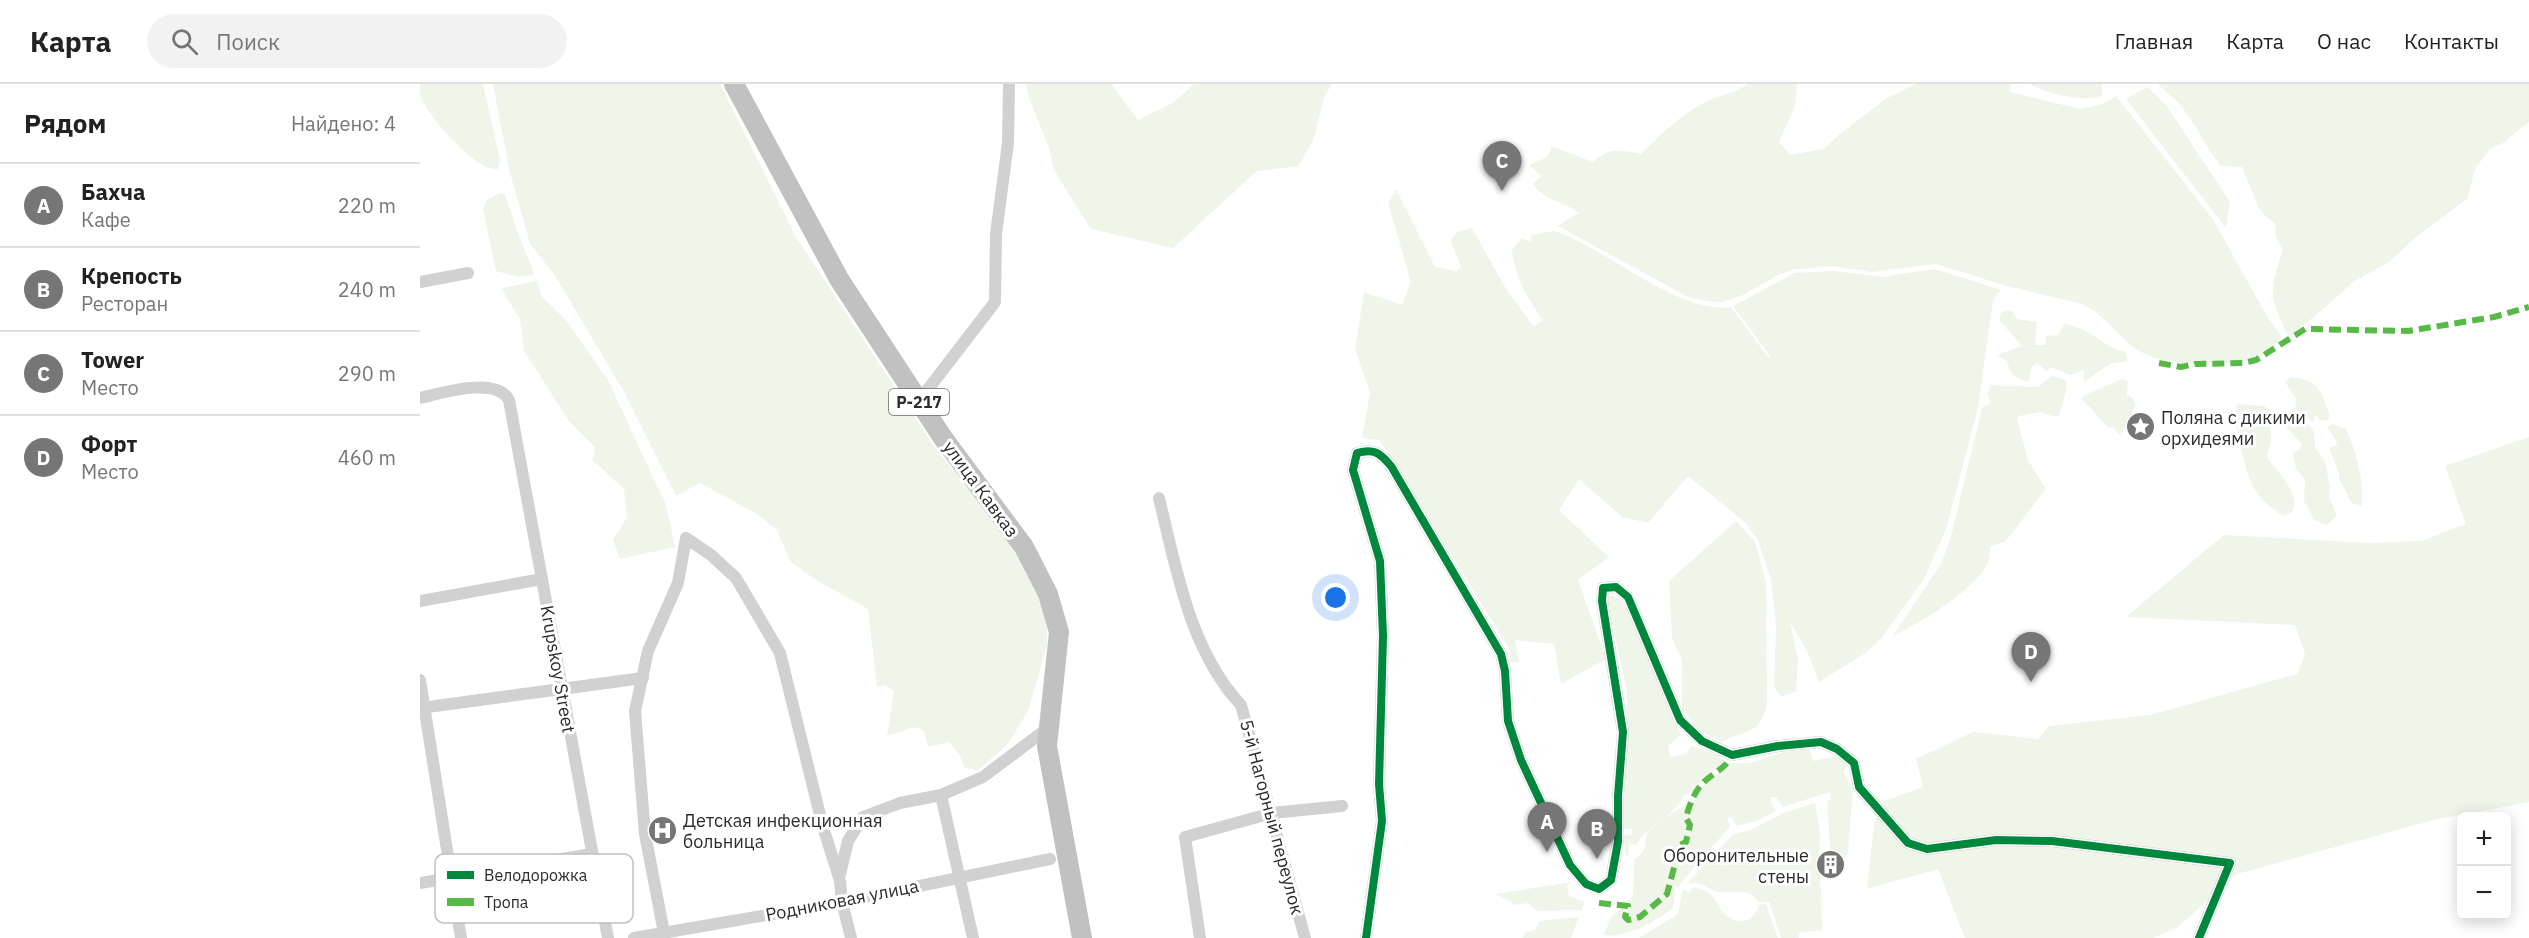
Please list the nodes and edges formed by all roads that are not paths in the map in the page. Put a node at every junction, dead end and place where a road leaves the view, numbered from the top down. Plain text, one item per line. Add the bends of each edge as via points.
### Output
1 (734, 84) edge
2 (1009, 84) edge
3 (468, 273) dead end
4 (420, 282) edge
5 (420, 398) edge
6 (919, 401) junction
7 (1159, 498) dead end
8 (542, 579) junction
9 (420, 601) edge
10 (643, 678) junction
11 (420, 680) edge
12 (561, 689) junction
13 (422, 708) edge
14 (1048, 728) junction
15 (941, 795) junction
16 (1342, 806) dead end
17 (1272, 813) junction
18 (448, 854) edge
19 (592, 854) edge
20 (1050, 859) dead end
21 (961, 878) junction
22 (435, 881) edge
23 (840, 881) junction
24 (420, 884) edge
25 (842, 902) junction
26 (459, 923) edge
27 (605, 923) edge
28 (664, 933) junction
29 (461, 938) edge
30 (608, 938) edge
31 (634, 938) edge
32 (852, 938) edge
33 (973, 938) edge
34 (1082, 938) edge
35 (1200, 938) edge
36 (1305, 938) edge
37 (1366, 938) edge
38 (2199, 938) edge

1 - 6 highway, улица Кавказ / Р-217 via 819,245
2 - 6 street via 1008,143 996,234 995,302
3 - 4 street
5 - 8 street, Krupskoy Street via 472,387 506,393
6 - 14 highway, улица Кавказ / Р-217 via 1024,547 1048,594 1059,632
7 - 17 street, 5-й Нагорный переулок via 1191,622 1226,690 1241,705
8 - 9 street
8 - 12 street, Krupskoy Street
10 - 12 street
10 - 23 street via 648,651 678,583 686,538 736,578 780,653
10 - 28 street via 635,711 642,802
11 - 13 street
12 - 13 street
12 - 19 street, Krupskoy Street
13 - 18 street
14 - 15 street via 983,777
14 - 34 highway, улица Кавказ / Р-217 via 1051,776
15 - 21 street
15 - 23 street via 863,816 848,841
16 - 17 street
17 - 35 street via 1185,837
17 - 36 street, 5-й Нагорный переулок
20 - 21 street, Родниковая улица
21 - 25 street, Родниковая улица
21 - 33 street
22 - 24 street
23 - 25 street
25 - 28 street, Родниковая улица
25 - 32 street
26 - 29 street
27 - 30 street, Krupskoy Street
28 - 31 street, Родниковая улица
37 - 38 street via 1382,821 1379,784 1383,636 1380,561 1353,470 1357,453 1367,450 1379,452 1391,466 1501,654 1508,721 1521,760 1570,865 1591,887 1599,889 1611,880 1618,843 1623,732 1602,601 1603,588 1616,587 1628,597 1680,720 1702,741 1732,755 1821,742 1837,749 1854,763 1859,787 1908,843 1927,849 1996,840 2052,841 2230,863

